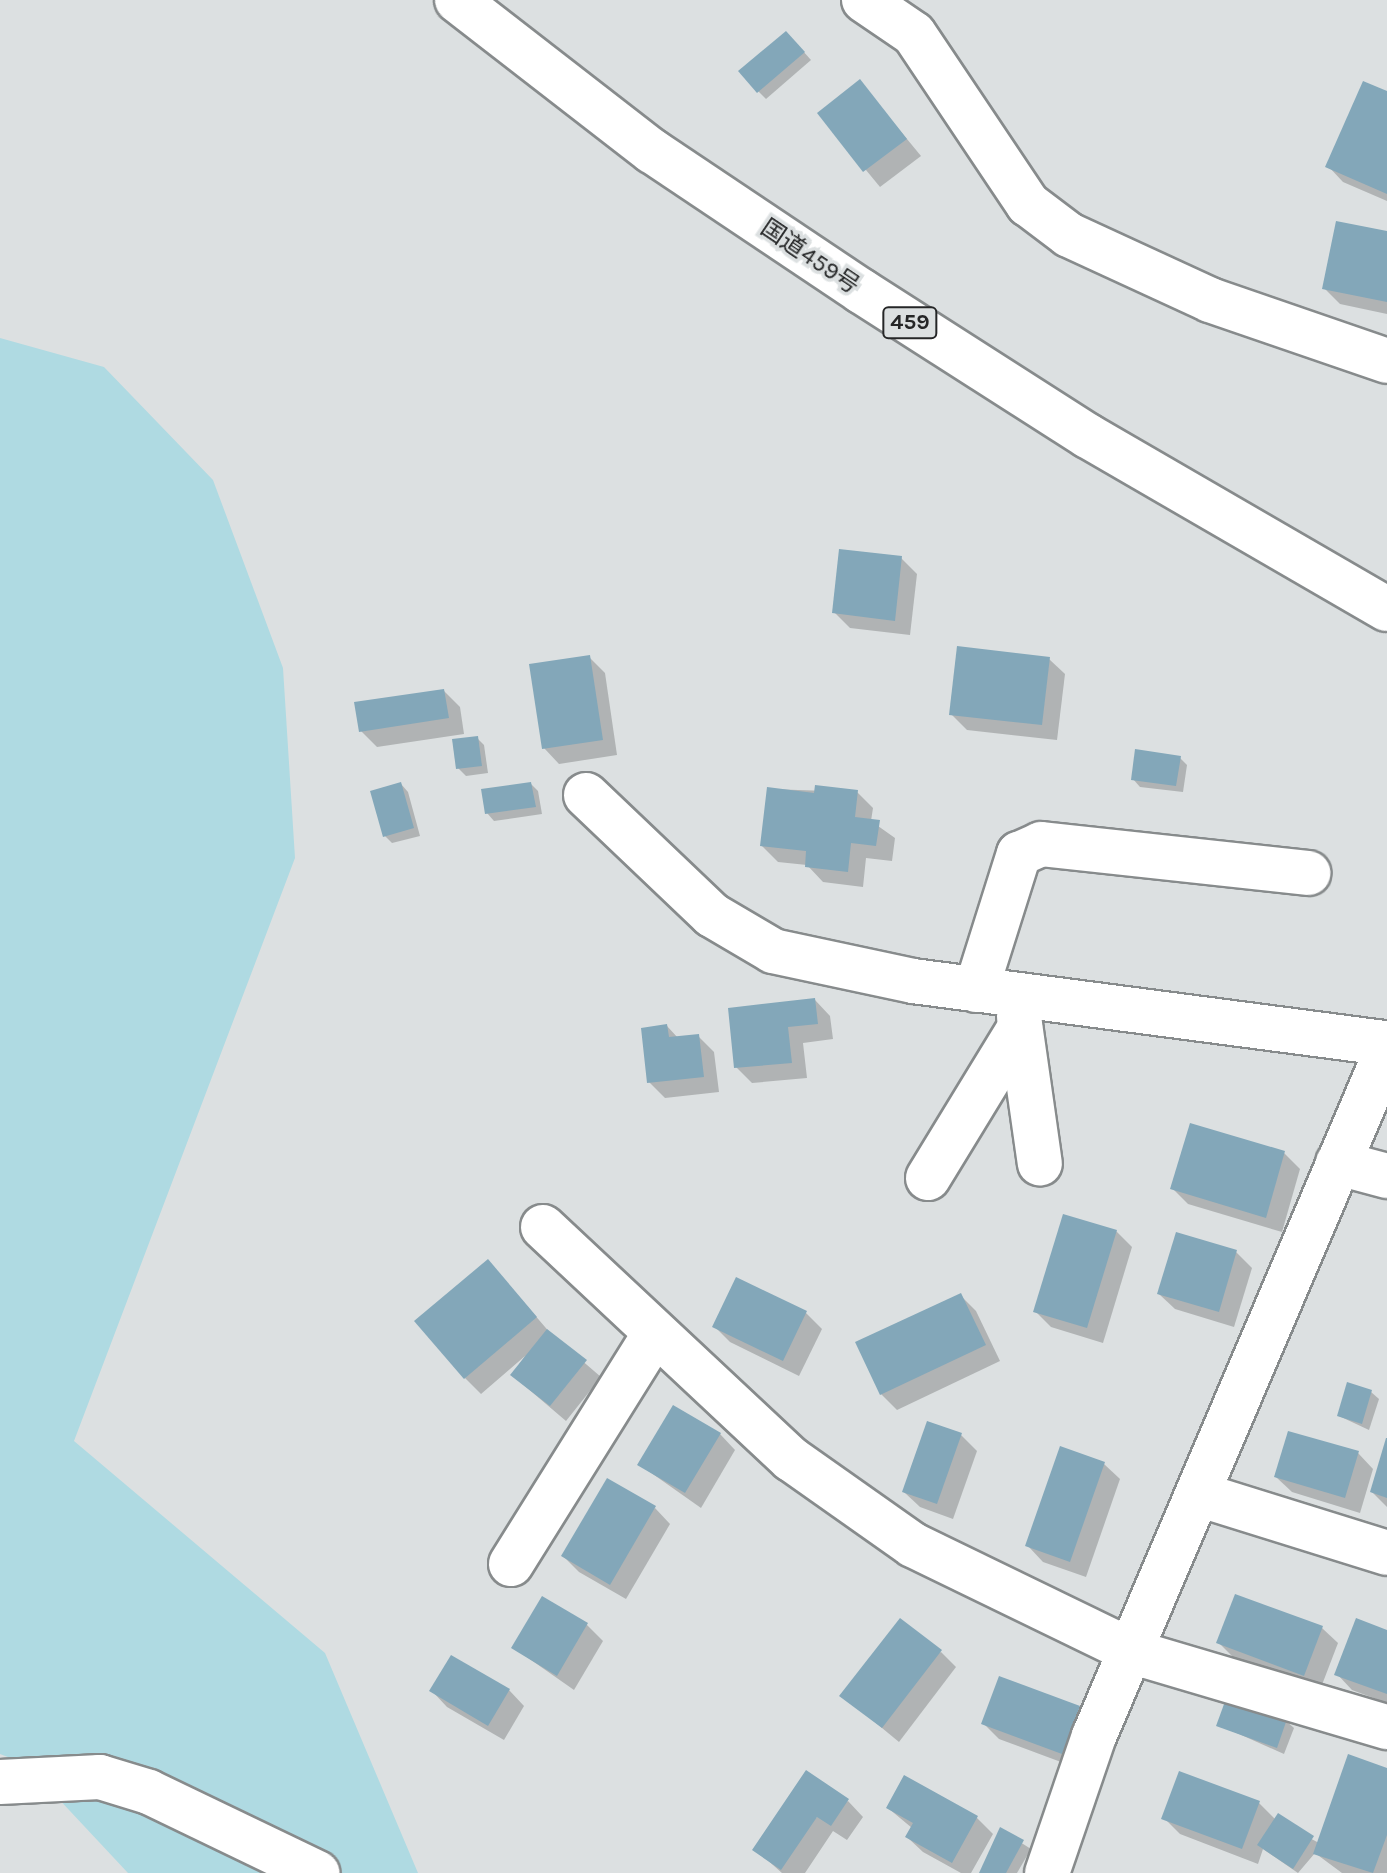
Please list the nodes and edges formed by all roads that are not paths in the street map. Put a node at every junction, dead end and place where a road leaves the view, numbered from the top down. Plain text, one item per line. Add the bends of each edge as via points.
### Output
1 (457, 0) edge
2 (864, 0) edge
3 (1387, 361) edge
4 (1387, 609) edge
5 (586, 795) dead end
6 (1308, 873) dead end
7 (1004, 1004) junction
8 (1387, 1043) edge
9 (1387, 1050) edge
10 (1338, 1163) junction
11 (1040, 1164) dead end
12 (1387, 1176) edge
13 (928, 1178) dead end
14 (543, 1227) dead end
15 (654, 1335) junction
16 (1198, 1494) junction
17 (1387, 1553) edge
18 (511, 1564) dead end
19 (1133, 1652) junction
20 (1387, 1727) edge
21 (0, 1782) edge
22 (317, 1873) edge
23 (1047, 1873) edge

1 - 4 main road, 国道459号 / 459 via 652,151 861,291 1088,436
2 - 3 main road via 914,34 1028,204 1069,235 1210,300
5 - 7 main road via 712,915 773,951
6 - 7 main road via 1041,844 1019,854
7 - 8 main road
7 - 11 main road
7 - 13 main road
9 - 10 main road
10 - 12 main road
10 - 16 main road
14 - 15 main road
15 - 18 main road
15 - 19 main road via 791,1459 913,1545
16 - 17 main road
16 - 19 main road
19 - 20 main road
19 - 23 main road via 1094,1736
21 - 22 main road via 100,1777 149,1792

